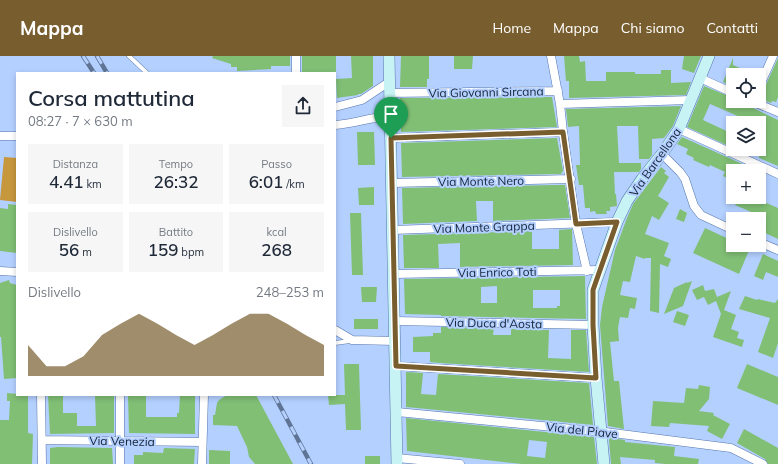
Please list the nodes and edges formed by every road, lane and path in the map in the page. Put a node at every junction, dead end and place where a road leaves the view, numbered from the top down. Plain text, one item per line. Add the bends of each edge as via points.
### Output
1 (129, 56) edge
2 (296, 56) edge
3 (389, 56) edge
4 (551, 56) edge
5 (709, 56) edge
6 (773, 56) edge
7 (146, 72) edge
8 (296, 72) edge
9 (766, 72) edge
10 (700, 78) junction
11 (389, 87) junction
12 (726, 90) edge
13 (558, 91) junction
14 (691, 100) junction
15 (560, 104) junction
16 (336, 106) edge
17 (766, 107) edge
18 (778, 112) edge
19 (390, 116) junction
20 (336, 125) edge
21 (679, 129) junction
22 (563, 132) junction
23 (0, 136) edge
24 (16, 136) edge
25 (391, 138) junction
26 (662, 154) junction
27 (778, 174) edge
28 (571, 179) junction
29 (392, 183) junction
30 (617, 222) junction
31 (576, 224) junction
32 (726, 227) edge
33 (392, 230) junction
34 (766, 245) edge
35 (778, 250) edge
36 (600, 270) junction
37 (0, 271) edge
38 (587, 271) junction
39 (16, 272) edge
40 (394, 274) junction
41 (395, 321) junction
42 (593, 325) junction
43 (336, 331) edge
44 (352, 340) junction
45 (395, 341) junction
46 (336, 343) edge
47 (396, 366) junction
48 (596, 378) junction
49 (41, 396) edge
50 (120, 396) edge
51 (204, 396) edge
52 (397, 412) junction
53 (602, 432) junction
54 (42, 440) junction
55 (120, 441) junction
56 (202, 442) junction
57 (397, 461) edge
58 (42, 464) edge
59 (120, 464) edge
60 (202, 464) edge
61 (460, 464) edge
62 (604, 464) edge
63 (763, 464) edge

1 - 7 lane
2 - 8 street
3 - 11 street
4 - 13 street
5 - 10 street, Via Barcellona
6 - 9 street
10 - 12 street
10 - 14 street, Via Barcellona
11 - 13 street, Via Giovanni Sircana
11 - 16 street via 362,100
11 - 19 street
13 - 15 street
14 - 15 street
14 - 21 street, Via Barcellona
15 - 22 street
17 - 18 street
19 - 20 street
19 - 25 street
21 - 26 street, Via Barcellona
21 - 27 street
22 - 25 street
22 - 28 street
23 - 24 street
25 - 29 street
26 - 30 street, Via Barcellona via 642,179
26 - 32 street via 685,179 694,206 701,216
28 - 29 street, Via Monte Nero
28 - 31 street
29 - 33 street
30 - 31 street
30 - 36 street, Via Barcellona
31 - 33 street, Via Monte Grappa
31 - 38 street
33 - 40 street
34 - 35 street
36 - 38 street, Via Enrico Toti
36 - 42 street, Via Barcellona via 593,290
37 - 39 street
38 - 40 street, Via Enrico Toti
40 - 41 street
41 - 42 street, Via Duca d'Aosta
41 - 45 street
42 - 48 street, Via Barcellona
43 - 44 street
44 - 45 street
44 - 46 lane
45 - 47 street
47 - 48 street
47 - 52 street
48 - 53 street, Via Barcellona
49 - 54 street
50 - 55 street
51 - 56 street
52 - 53 street, Via del Piave
52 - 57 street
53 - 62 street, Via Barcellona
53 - 63 street, Via del Piave via 731,448
54 - 55 street, Via Venezia
54 - 58 street
55 - 56 street, Via Venezia
55 - 59 street
56 - 60 street
57 - 61 street

